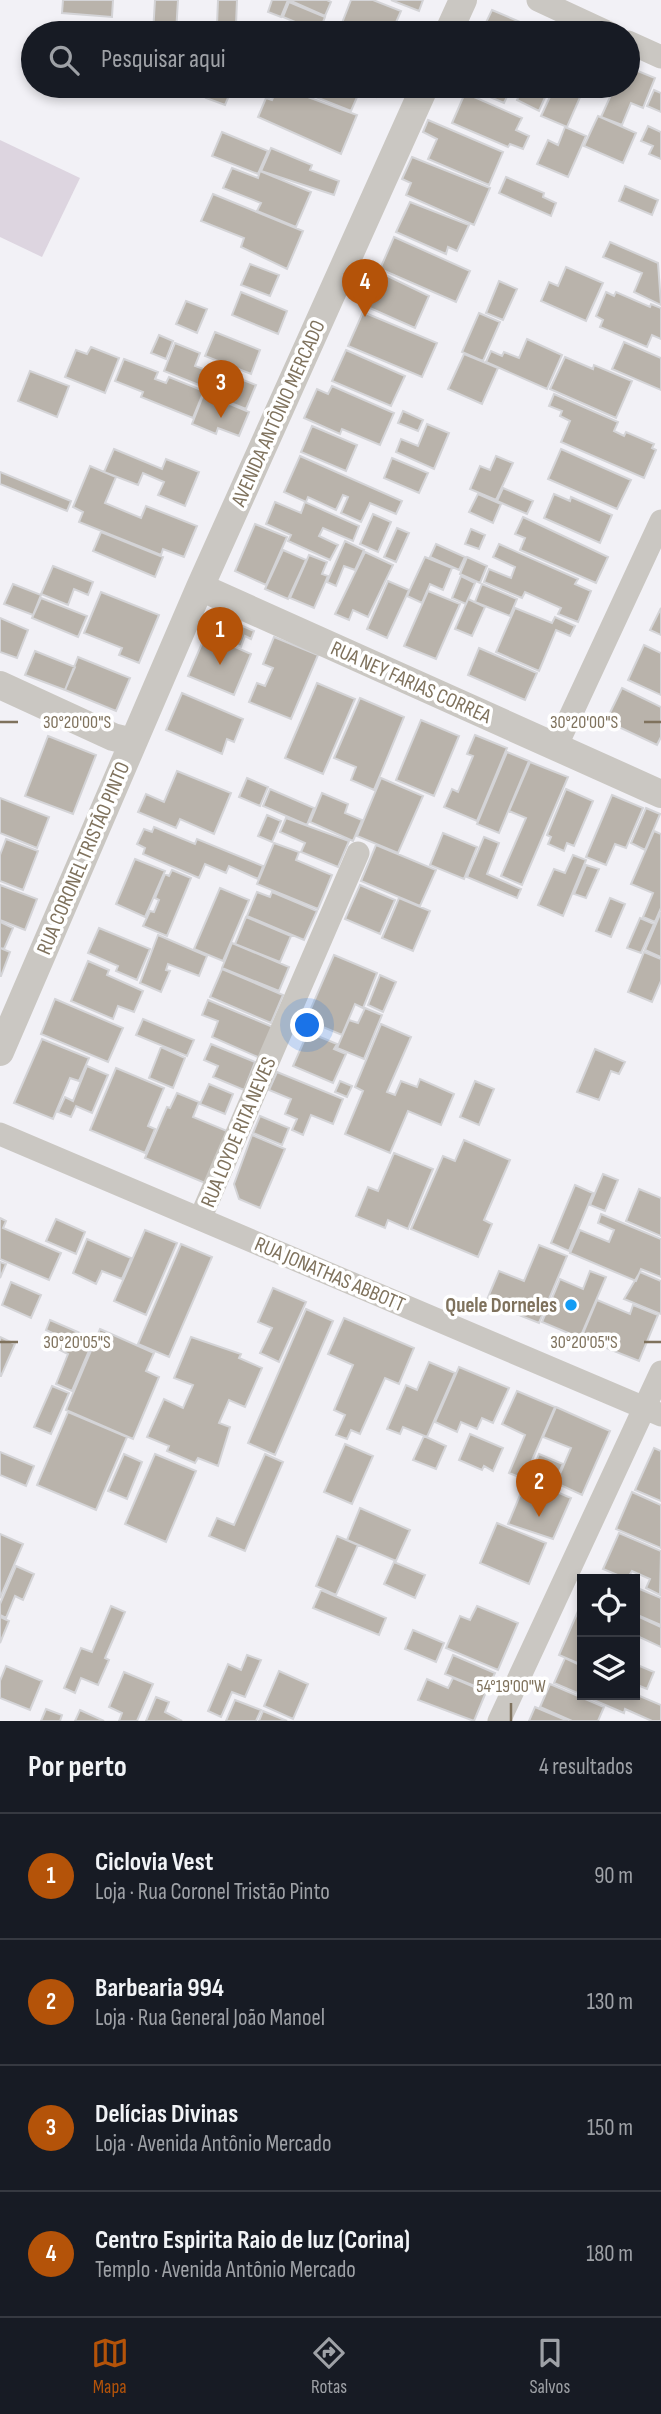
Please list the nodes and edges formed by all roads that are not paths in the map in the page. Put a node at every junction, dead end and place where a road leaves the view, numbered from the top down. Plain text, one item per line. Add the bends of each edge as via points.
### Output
1 (463, 0) edge
2 (538, 0) edge
3 (453, 21) edge
4 (583, 21) edge
5 (640, 47) edge
6 (661, 57) edge
7 (420, 98) edge
8 (661, 521) edge
9 (200, 587) junction
10 (0, 685) edge
11 (133, 742) junction
12 (556, 747) junction
13 (661, 794) edge
14 (358, 853) dead end
15 (0, 1052) edge
16 (0, 1134) edge
17 (200, 1219) junction
18 (661, 1372) edge
19 (653, 1411) edge
20 (499, 1721) edge

1 - 3 street
2 - 4 street
5 - 6 street
7 - 9 street, AVENIDA ANTÔNIO MERCADO
8 - 12 street
9 - 11 street, RUA CORONEL TRISTÃO PINTO
9 - 12 street, RUA NEY FARIAS CORREA
10 - 11 street
11 - 15 street, RUA CORONEL TRISTÃO PINTO
12 - 13 street, RUA NEY FARIAS CORREA
14 - 17 street, RUA LOYDE RITA NEVES
16 - 17 street, RUA JONATHAS ABBOTT
17 - 19 street, RUA JONATHAS ABBOTT
18 - 19 street
19 - 20 street

